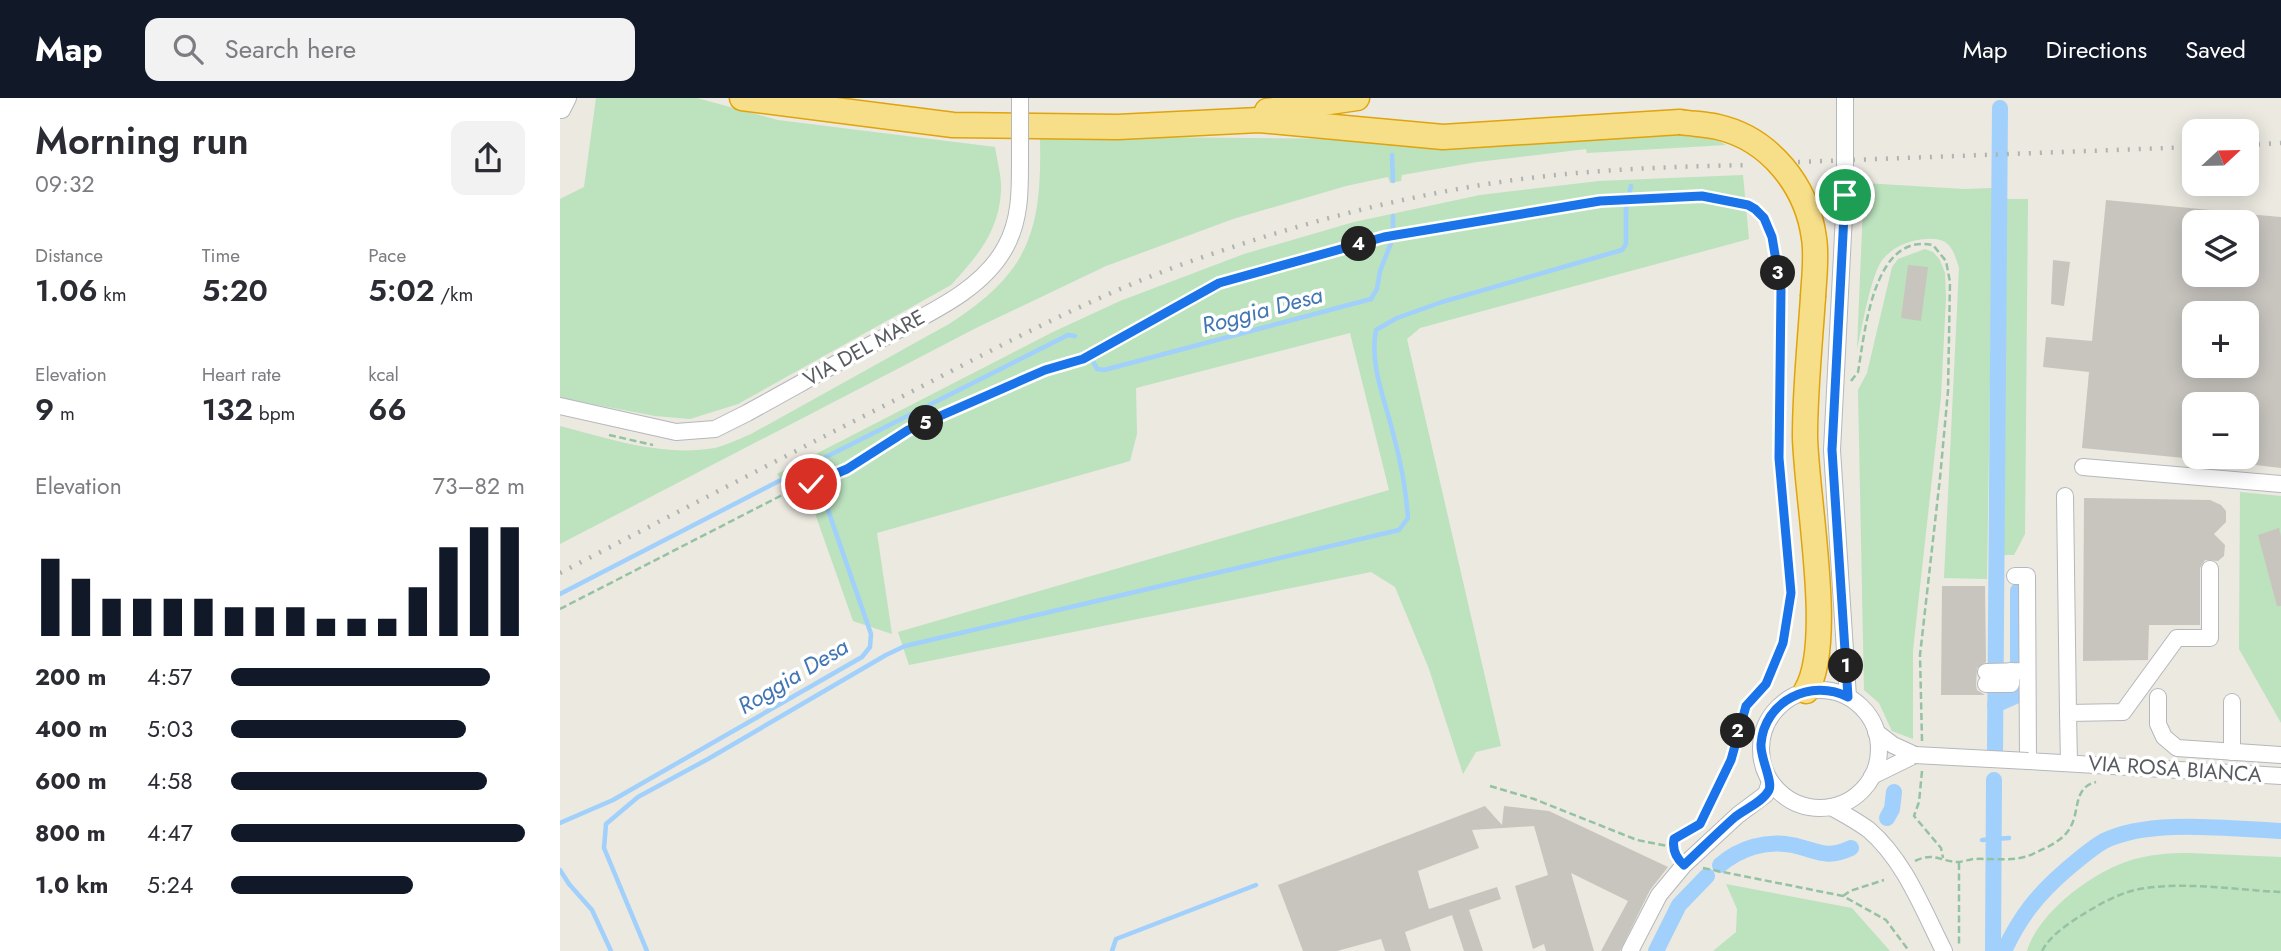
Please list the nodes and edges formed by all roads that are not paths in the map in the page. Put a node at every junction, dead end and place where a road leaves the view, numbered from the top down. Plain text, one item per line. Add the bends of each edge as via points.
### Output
1 (742, 98) edge
2 (1020, 98) edge
3 (1357, 98) edge
4 (1845, 98) edge
5 (1187, 122) junction
6 (560, 406) edge
7 (2083, 467) dead end
8 (2281, 484) edge
9 (2065, 496) dead end
10 (2210, 569) dead end
11 (2015, 576) dead end
12 (2019, 675) junction
13 (1986, 678) dead end
14 (1806, 691) junction
15 (1848, 697) junction
16 (2158, 697) dead end
17 (2232, 702) dead end
18 (2068, 713) junction
19 (1876, 732) junction
20 (1918, 750) junction
21 (2232, 752) junction
22 (2281, 755) edge
23 (2028, 761) junction
24 (2069, 763) junction
25 (1872, 776) junction
26 (2281, 776) edge
27 (1770, 782) junction
28 (1831, 807) junction
29 (1941, 945) edge
30 (1630, 951) edge

1 - 5 highway via 953,125 1118,127
2 - 6 street, VIA DEL MARE, bridge via 1020,199 1015,225 989,271 948,301 715,429 676,432
3 - 5 highway
4 - 15 street, bridge via 1845,195 1832,450
5 - 14 highway, bridge via 1259,120 1443,137 1680,122 1719,127 1765,150 1790,175 1807,207 1815,240 1805,439 1818,627 1816,670
7 - 8 street
9 - 18 street
10 - 18 street via 2210,638 2176,638 2123,712
11 - 12 street via 2027,576
12 - 13 street
12 - 23 street
14 - 15 street via 1828,690
14 - 27 street via 1780,705 1764,729 1761,758
15 - 19 street via 1866,712
16 - 21 street via 2158,724 2169,742 2183,750
17 - 21 street
18 - 24 street
19 - 20 street via 1893,745
19 - 25 street via 1879,753
20 - 23 street, VIA ROSA BIANCA, bridge
20 - 25 street
21 - 22 street
23 - 24 street, VIA ROSA BIANCA
24 - 26 street, VIA ROSA BIANCA
25 - 28 street via 1854,797
27 - 28 street via 1795,803
27 - 30 street via 1766,794 1728,823 1659,895
28 - 29 street via 1869,831 1890,853

